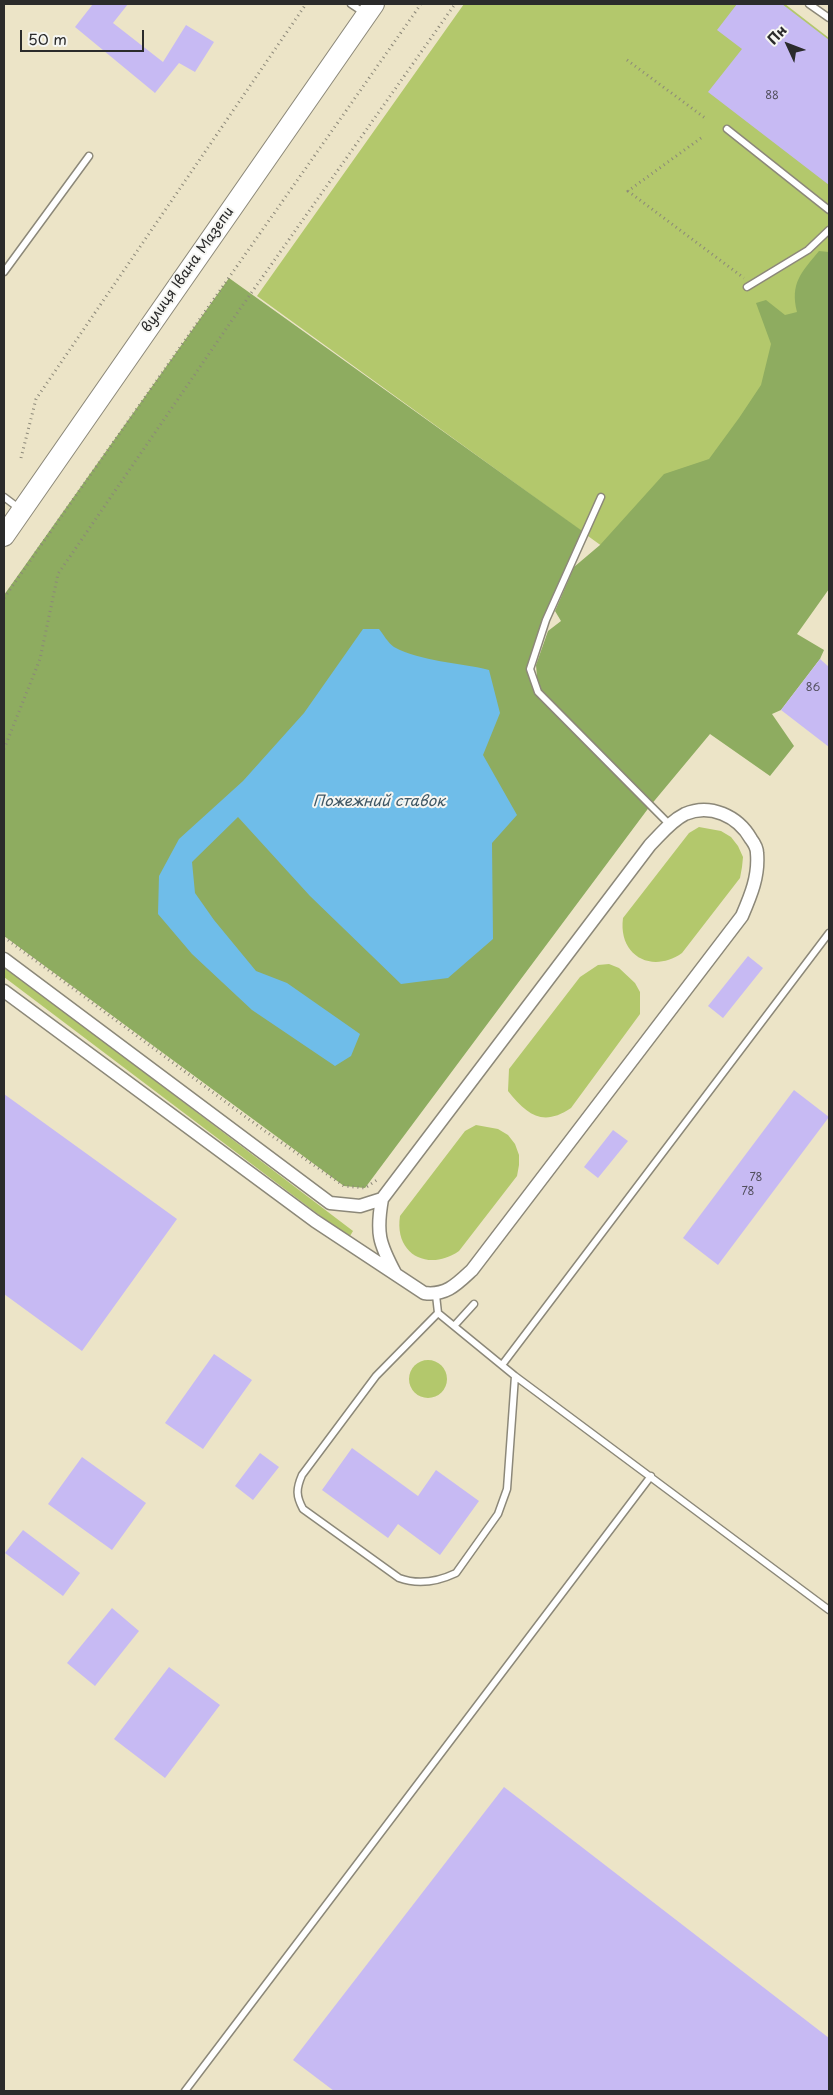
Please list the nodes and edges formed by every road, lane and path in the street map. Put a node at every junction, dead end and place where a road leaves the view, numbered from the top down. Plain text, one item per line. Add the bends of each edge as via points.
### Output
1 (306, 4) edge
2 (421, 4) edge
3 (454, 4) edge
4 (809, 4) edge
5 (364, 7) edge
6 (829, 18) edge
7 (627, 60) dead end
8 (706, 118) dead end
9 (727, 128) dead end
10 (701, 138) dead end
11 (89, 156) dead end
12 (829, 210) edge
13 (829, 230) edge
14 (4, 272) edge
15 (750, 286) joint
16 (21, 458) dead end
17 (4, 497) edge
18 (601, 497) dead end
19 (21, 510) junction
20 (4, 536) edge
21 (4, 598) edge
22 (4, 749) edge
23 (670, 825) junction
24 (829, 933) edge
25 (4, 937) edge
26 (4, 958) edge
27 (4, 991) edge
28 (384, 1175) dead end
29 (382, 1199) junction
30 (395, 1273) junction
31 (436, 1295) junction
32 (474, 1304) dead end
33 (438, 1313) junction
34 (454, 1326) junction
35 (502, 1366) junction
36 (515, 1376) junction
37 (651, 1476) junction
38 (829, 1610) edge
39 (185, 2091) edge

1 - 16 path via 36,399
2 - 21 path
3 - 22 path via 58,574 40,659
4 - 6 lane
5 - 19 main road, вулиця Івана Мазепи
7 - 8 path
9 - 12 lane
10 - 15 path via 628,191
11 - 14 lane
13 - 15 lane via 808,250
17 - 19 lane
18 - 23 lane via 546,620 530,669 538,692
19 - 20 main road, вулиця Івана Мазепи
23 - 29 street via 650,844
23 - 31 street via 685,814 717,811 747,831 757,850 758,870 753,892 742,916 472,1270 455,1286
24 - 35 lane
25 - 28 path via 344,1186 365,1188
26 - 29 street via 330,1204 360,1206
27 - 30 street via 315,1221
29 - 30 street via 378,1220 380,1245
30 - 31 street via 424,1293
31 - 33 lane
32 - 34 lane
33 - 34 lane
33 - 36 lane via 376,1376 302,1475 297,1488 302,1509 399,1578 413,1583 456,1573 498,1514 507,1488
34 - 35 lane
35 - 36 lane
36 - 37 lane
37 - 38 lane
37 - 39 lane

